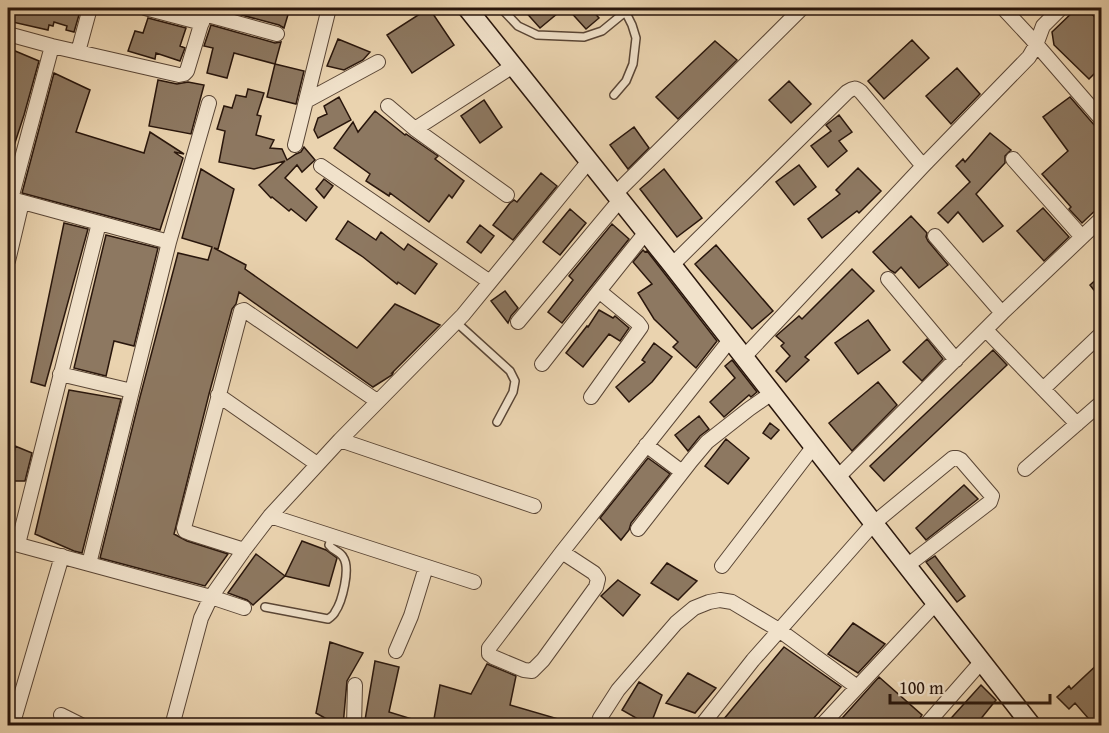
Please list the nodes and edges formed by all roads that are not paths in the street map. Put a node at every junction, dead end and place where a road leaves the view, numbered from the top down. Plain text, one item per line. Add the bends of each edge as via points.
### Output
1 (90, 8) edge
2 (144, 8) edge
3 (329, 8) edge
4 (467, 8) edge
5 (501, 8) edge
6 (802, 8) edge
7 (1003, 8) edge
8 (1061, 8) edge
9 (627, 9) edge
10 (204, 15) edge
11 (8, 34) edge
12 (277, 34) dead end
13 (1036, 45) junction
14 (52, 46) junction
15 (78, 52) junction
16 (378, 62) dead end
17 (513, 66) junction
18 (614, 94) dead end
19 (306, 101) junction
20 (209, 103) dead end
21 (388, 106) dead end
22 (1101, 120) edge
23 (416, 129) junction
24 (296, 145) dead end
25 (1013, 159) dead end
26 (589, 160) junction
27 (321, 166) dead end
28 (923, 166) junction
29 (507, 195) dead end
30 (618, 197) junction
31 (14, 199) edge
32 (99, 223) junction
33 (1099, 226) edge
34 (646, 232) junction
35 (935, 236) dead end
36 (1082, 237) junction
37 (169, 242) junction
38 (8, 261) edge
39 (672, 265) junction
40 (888, 279) dead end
41 (490, 282) junction
42 (599, 291) junction
43 (1002, 313) junction
44 (456, 322) junction
45 (518, 322) dead end
46 (986, 330) junction
47 (1101, 333) edge
48 (730, 340) junction
49 (744, 357) junction
50 (956, 360) junction
51 (542, 364) dead end
52 (60, 374) junction
53 (1043, 389) junction
54 (132, 391) junction
55 (772, 393) junction
56 (218, 395) junction
57 (591, 397) dead end
58 (377, 401) junction
59 (1101, 402) edge
60 (497, 422) dead end
61 (1077, 424) junction
62 (339, 440) junction
63 (646, 446) junction
64 (814, 446) junction
65 (317, 464) junction
66 (1025, 469) dead end
67 (682, 472) junction
68 (838, 477) junction
69 (534, 506) dead end
70 (270, 516) junction
71 (874, 523) junction
72 (638, 529) dead end
73 (332, 536) junction
74 (13, 543) edge
75 (244, 550) junction
76 (562, 552) junction
77 (62, 556) junction
78 (89, 564) junction
79 (908, 565) junction
80 (722, 566) dead end
81 (426, 567) junction
82 (474, 582) dead end
83 (211, 597) junction
84 (936, 603) junction
85 (265, 607) dead end
86 (244, 608) dead end
87 (779, 630) junction
88 (396, 651) dead end
89 (982, 661) junction
90 (356, 685) dead end
91 (857, 687) junction
92 (61, 715) dead end
93 (600, 718) dead end
94 (1023, 721) edge
95 (12, 726) edge
96 (83, 726) edge
97 (172, 726) edge
98 (354, 726) edge
99 (701, 726) edge
100 (821, 726) edge
101 (925, 726) edge

1 - 15 street
2 - 10 street
3 - 19 street
4 - 17 main road
5 - 9 lane via 518,26 537,35 584,37 602,31
6 - 30 street
7 - 13 street
8 - 13 street via 1042,26
9 - 18 lane via 636,38 633,64 626,81
10 - 12 street
10 - 15 street via 184,74
11 - 14 street
13 - 22 street
13 - 28 street via 1029,57
14 - 15 street
14 - 31 street
16 - 19 street
17 - 23 street
17 - 26 main road
19 - 24 street
20 - 37 street
21 - 23 street
23 - 29 street
25 - 36 street
26 - 30 main road
26 - 41 street
27 - 41 street
28 - 39 street via 861,92 853,88
28 - 49 street
30 - 34 main road
30 - 45 street
31 - 32 street
31 - 38 street
32 - 37 street
32 - 52 street
33 - 36 street
34 - 39 main road
34 - 42 street
35 - 43 street
36 - 43 street
37 - 54 street
39 - 48 main road
40 - 50 street
41 - 44 street
42 - 51 street
42 - 57 street via 641,327
43 - 46 street
44 - 58 street
44 - 60 lane via 510,371 515,381
46 - 50 street
46 - 53 street
47 - 53 street
48 - 49 main road
48 - 63 street
49 - 55 main road
50 - 68 street
52 - 54 street
52 - 74 street
53 - 61 street
54 - 78 street
55 - 64 main road
55 - 67 street via 707,442
56 - 58 street via 239,315 244,310
56 - 65 street
56 - 75 street via 184,528
58 - 62 street
59 - 61 street
61 - 66 street
62 - 65 street
62 - 69 street
63 - 67 street
63 - 76 street
64 - 68 main road
64 - 80 street
65 - 70 street
67 - 72 street
68 - 71 main road
70 - 73 street
70 - 75 street
71 - 79 main road
71 - 79 street via 953,458 961,460 992,496 984,507
71 - 87 street
73 - 81 street
73 - 85 lane via 329,545 345,558 346,572 336,612 328,619
74 - 77 street
75 - 83 street
76 - 76 street via 489,648 493,657 532,671 596,587 598,579 594,573
77 - 78 street
77 - 95 street
78 - 83 street
79 - 84 main road
81 - 82 street
81 - 88 street
83 - 86 street
83 - 97 street via 201,618
84 - 89 main road
84 - 91 street
87 - 91 street
87 - 93 street via 732,602 720,600 694,608 676,623 618,690
87 - 99 street
89 - 94 main road
89 - 101 street
90 - 98 street
91 - 100 street
92 - 96 street

